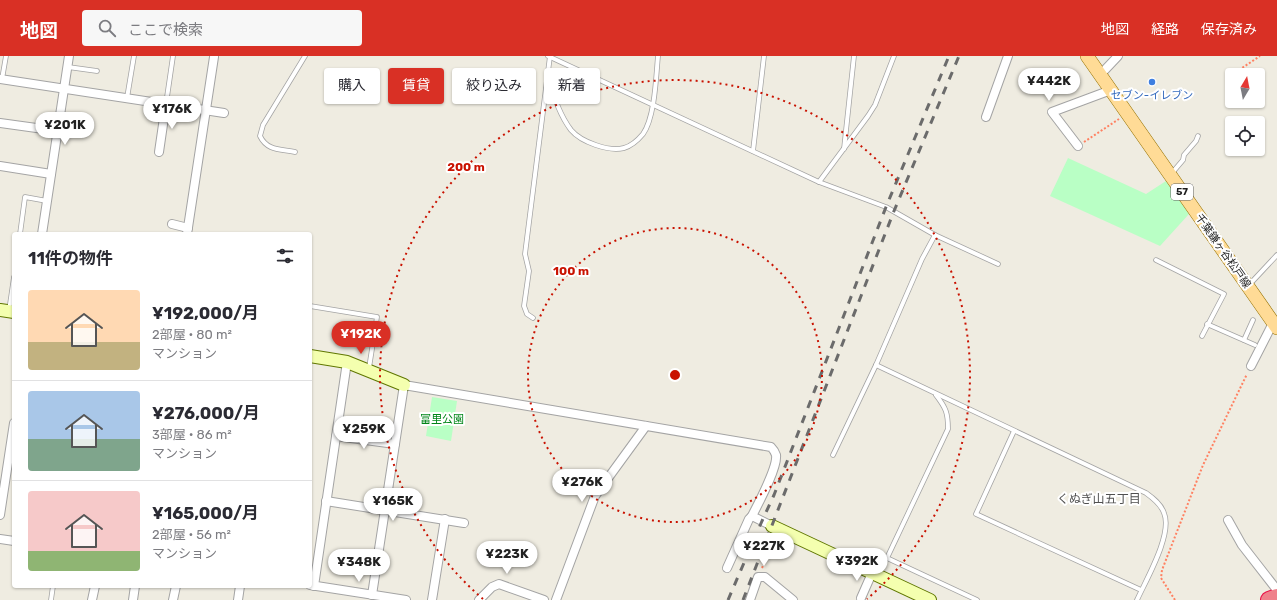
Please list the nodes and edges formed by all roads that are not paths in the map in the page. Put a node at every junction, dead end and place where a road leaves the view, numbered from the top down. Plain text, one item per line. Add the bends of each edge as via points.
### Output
1 (6, 56) edge
2 (69, 56) edge
3 (134, 56) edge
4 (173, 56) edge
5 (305, 56) edge
6 (549, 56) edge
7 (658, 56) edge
8 (764, 56) edge
9 (854, 56) edge
10 (894, 56) edge
11 (1008, 56) edge
12 (1087, 56) edge
13 (1118, 56) edge
14 (214, 57) dead end
15 (67, 67) junction
16 (548, 68) edge
17 (98, 71) dead end
18 (1100, 75) junction
19 (1, 79) edge
20 (64, 89) junction
21 (1111, 90) junction
22 (127, 98) junction
23 (166, 104) junction
24 (544, 104) edge
25 (557, 104) edge
26 (653, 105) junction
27 (206, 110) junction
28 (224, 113) dead end
29 (986, 117) dead end
30 (0, 123) edge
31 (58, 131) junction
32 (1198, 136) dead end
33 (1078, 146) road end
34 (844, 149) junction
35 (753, 151) junction
36 (158, 152) dead end
37 (295, 152) dead end
38 (0, 166) edge
39 (51, 174) junction
40 (1170, 175) junction
41 (819, 182) junction
42 (47, 201) junction
43 (172, 224) dead end
44 (188, 231) edge
45 (20, 232) edge
46 (42, 232) edge
47 (935, 235) junction
48 (1277, 255) edge
49 (1156, 260) dead end
50 (998, 264) dead end
51 (1248, 286) junction
52 (12, 288) edge
53 (312, 306) edge
54 (8, 311) edge
55 (533, 318) dead end
56 (1253, 320) dead end
57 (1207, 324) junction
58 (1275, 325) edge
59 (1202, 336) dead end
60 (1244, 340) junction
61 (1255, 345) dead end
62 (312, 356) edge
63 (347, 362) junction
64 (876, 365) junction
65 (1252, 366) road end
66 (368, 370) junction
67 (404, 384) junction
68 (935, 393) junction
69 (646, 426) junction
70 (1014, 431) junction
71 (12, 436) edge
72 (336, 436) junction
73 (395, 444) junction
74 (834, 455) dead end
75 (326, 501) junction
76 (385, 510) junction
77 (0, 515) edge
78 (752, 516) junction
79 (445, 520) junction
80 (1228, 520) dead end
81 (464, 523) dead end
82 (776, 528) joint
83 (0, 539) edge
84 (12, 541) edge
85 (727, 568) dead end
86 (872, 573) junction
87 (312, 586) edge
88 (54, 588) edge
89 (95, 588) edge
90 (135, 588) edge
91 (176, 588) edge
92 (240, 588) edge
93 (1141, 590) junction
94 (1277, 590) edge
95 (372, 595) junction
96 (861, 598) dead end
97 (1277, 598) edge
98 (51, 600) edge
99 (92, 600) edge
100 (133, 600) edge
101 (173, 600) edge
102 (238, 600) edge
103 (406, 600) edge
104 (432, 600) edge
105 (479, 600) edge
106 (544, 600) edge
107 (556, 600) edge
108 (750, 600) edge
109 (793, 600) edge
110 (930, 600) edge
111 (977, 600) edge
112 (1136, 600) edge
113 (1269, 600) edge

1 - 19 lane
2 - 15 street
3 - 22 lane
4 - 23 lane
5 - 37 lane via 263,125 260,136 263,143 269,147
6 - 16 lane
6 - 26 lane
7 - 26 lane
8 - 35 lane
9 - 34 lane
10 - 34 lane via 875,105
11 - 29 street
12 - 18 main road, 千葉鎌ヶ谷松戸線 / 57
13 - 18 street
14 - 27 street
15 - 17 lane
15 - 20 street
18 - 21 main road, 千葉鎌ヶ谷松戸線 / 57
19 - 20 street
20 - 22 street
20 - 31 street
21 - 33 street via 1052,112
21 - 40 main road, 千葉鎌ヶ谷松戸線 / 57
22 - 23 street
23 - 27 street
23 - 36 street
24 - 55 lane via 526,254 529,271 524,306 527,314
25 - 26 lane via 572,132 586,142 614,150 625,148 644,133
26 - 35 lane
27 - 28 street
27 - 44 street
30 - 31 street
31 - 39 street
32 - 40 lane
34 - 41 lane
35 - 41 lane
38 - 39 street
39 - 42 street
40 - 51 main road, 千葉鎌ヶ谷松戸線 / 57
41 - 47 lane via 886,207
42 - 45 lane via 25,197
42 - 46 street
43 - 44 street
47 - 50 lane
47 - 64 lane
48 - 51 lane
49 - 57 lane via 1224,294
51 - 58 main road, 千葉鎌ヶ谷松戸線 / 57
52 - 54 lane
53 - 66 lane via 376,317
56 - 60 lane
57 - 59 lane
57 - 60 lane
58 - 65 street
60 - 61 lane
62 - 63 street
63 - 66 street
63 - 72 street
64 - 68 lane
64 - 74 lane
66 - 67 street
67 - 69 street
67 - 73 street
68 - 70 lane
68 - 111 lane via 945,406 948,429 888,558
69 - 78 street via 771,447 776,455 776,461
69 - 107 street via 595,496
70 - 93 lane via 1146,492 1157,501 1165,513 1164,540
70 - 93 lane via 976,514
71 - 77 street
72 - 73 street
72 - 75 street
73 - 76 street
75 - 76 street
75 - 87 street
76 - 79 street
76 - 95 street
78 - 82 street
78 - 85 street
79 - 81 street
79 - 104 street
80 - 94 street via 1242,545
82 - 86 street
83 - 84 street
86 - 96 street
86 - 110 street
87 - 95 street
88 - 98 lane
89 - 99 street
90 - 100 street
91 - 101 street
92 - 102 street
93 - 112 lane
95 - 103 street
97 - 113 highway
105 - 106 street via 492,587 499,584
108 - 109 street via 759,574

